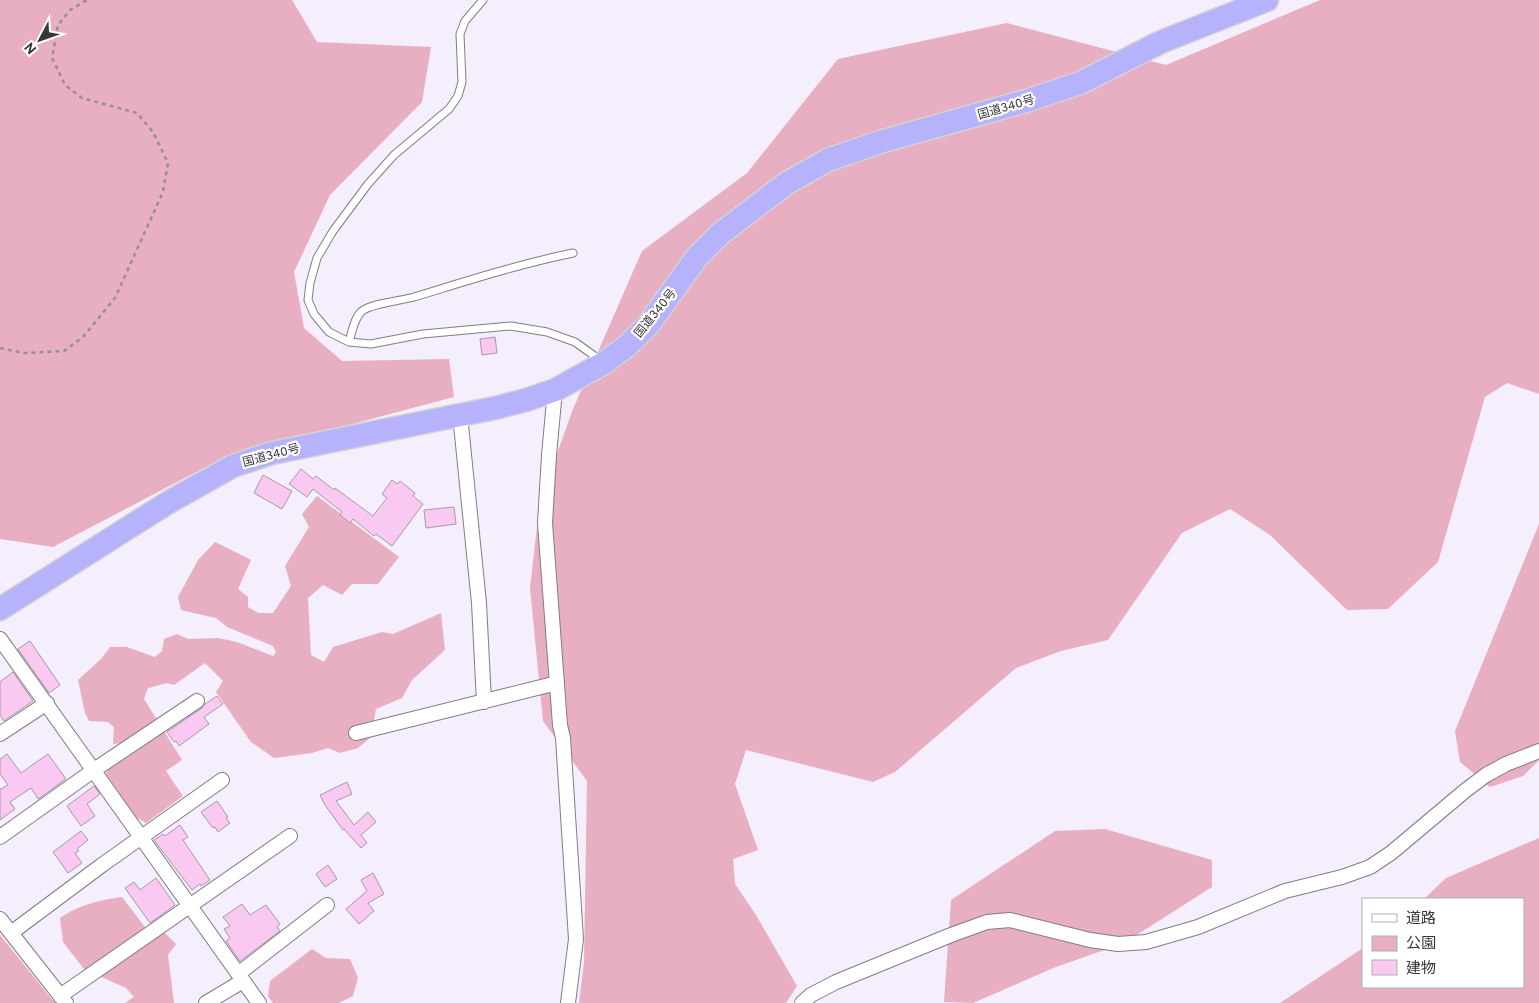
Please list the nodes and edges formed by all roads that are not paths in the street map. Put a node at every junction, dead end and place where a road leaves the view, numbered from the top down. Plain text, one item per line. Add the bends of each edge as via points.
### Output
1 (483, 0) edge
2 (1268, 0) edge
3 (573, 253) dead end
4 (349, 342) junction
5 (604, 364) junction
6 (555, 390) junction
7 (460, 416) junction
8 (0, 609) edge
9 (0, 638) edge
10 (557, 682) junction
11 (197, 701) dead end
12 (484, 702) junction
13 (46, 703) junction
14 (356, 733) dead end
15 (0, 734) edge
16 (1539, 751) edge
17 (94, 770) junction
18 (222, 780) dead end
19 (290, 836) dead end
20 (0, 837) edge
21 (141, 838) junction
22 (327, 905) dead end
23 (190, 906) junction
24 (0, 918) edge
25 (11, 933) junction
26 (240, 978) junction
27 (63, 999) edge
28 (206, 1003) edge
29 (259, 1003) edge
30 (568, 1003) edge
31 (802, 1003) edge

1 - 4 lane via 465,21 460,34 462,82 458,96 449,108 394,155 368,184 317,258 308,300 314,314 329,332
2 - 5 highway, 国道340号 via 1162,42 1080,83 828,160 787,183 720,234 697,257 649,324
3 - 4 lane via 490,273 363,311 356,319
4 - 5 lane via 371,344 423,334 511,326 547,332 575,342
5 - 6 highway, 国道340号
6 - 7 highway, 国道340号
6 - 10 street via 545,523
7 - 8 highway, 国道340号 via 272,453 233,466 161,506
7 - 12 street via 479,603
9 - 13 street
10 - 12 street
10 - 30 street via 576,939
11 - 17 street
12 - 14 street
13 - 15 street
13 - 17 street
16 - 31 street via 1486,775 1370,867 1285,890 1198,927 1146,942 1118,944 1010,920 987,922 836,982
17 - 20 street
17 - 21 street
18 - 21 street
19 - 23 street
21 - 23 street
21 - 25 street
22 - 26 street
23 - 26 street
23 - 27 street
24 - 25 street
25 - 27 street
26 - 28 street
26 - 29 street

